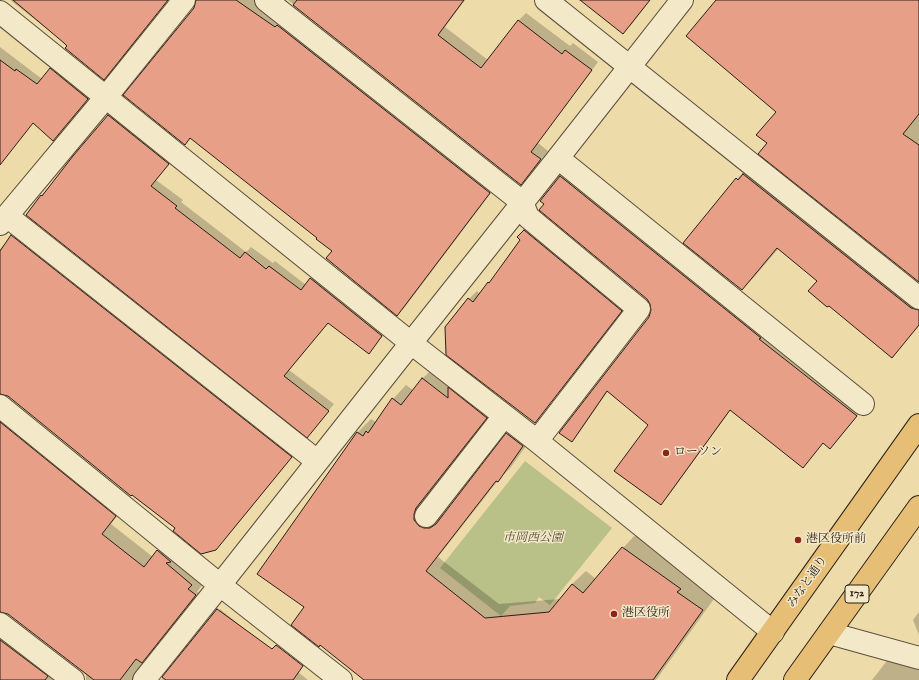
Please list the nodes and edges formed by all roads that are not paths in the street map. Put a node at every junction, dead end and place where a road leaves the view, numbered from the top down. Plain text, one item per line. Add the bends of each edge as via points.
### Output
1 (184, 0) edge
2 (266, 0) edge
3 (546, 0) edge
4 (682, 0) edge
5 (0, 12) edge
6 (629, 68) junction
7 (106, 97) junction
8 (558, 158) junction
9 (522, 202) junction
10 (3, 220) edge
11 (919, 298) edge
12 (411, 342) junction
13 (863, 404) dead end
14 (0, 406) edge
15 (504, 416) junction
16 (919, 425) edge
17 (537, 441) junction
18 (318, 461) junction
19 (919, 507) edge
20 (426, 516) dead end
21 (220, 586) junction
22 (0, 624) edge
23 (772, 632) junction
24 (829, 633) junction
25 (919, 658) edge
26 (72, 680) edge
27 (144, 680) edge
28 (341, 680) edge
29 (738, 680) edge
30 (794, 680) edge

1 - 7 street
2 - 9 street
3 - 6 street
4 - 6 street
5 - 7 street
6 - 8 street
6 - 11 street
7 - 10 street
7 - 12 street
8 - 9 street
8 - 13 street
9 - 12 street
9 - 17 street via 528,217 639,309
10 - 18 street
12 - 15 street
12 - 18 street
14 - 21 street
15 - 17 street
15 - 20 street
16 - 23 highway, みなと通り
17 - 23 street
18 - 21 street
19 - 24 highway, 172
21 - 27 street
21 - 28 street
22 - 26 street
23 - 29 highway, みなと通り
24 - 25 street
24 - 30 highway, 172

